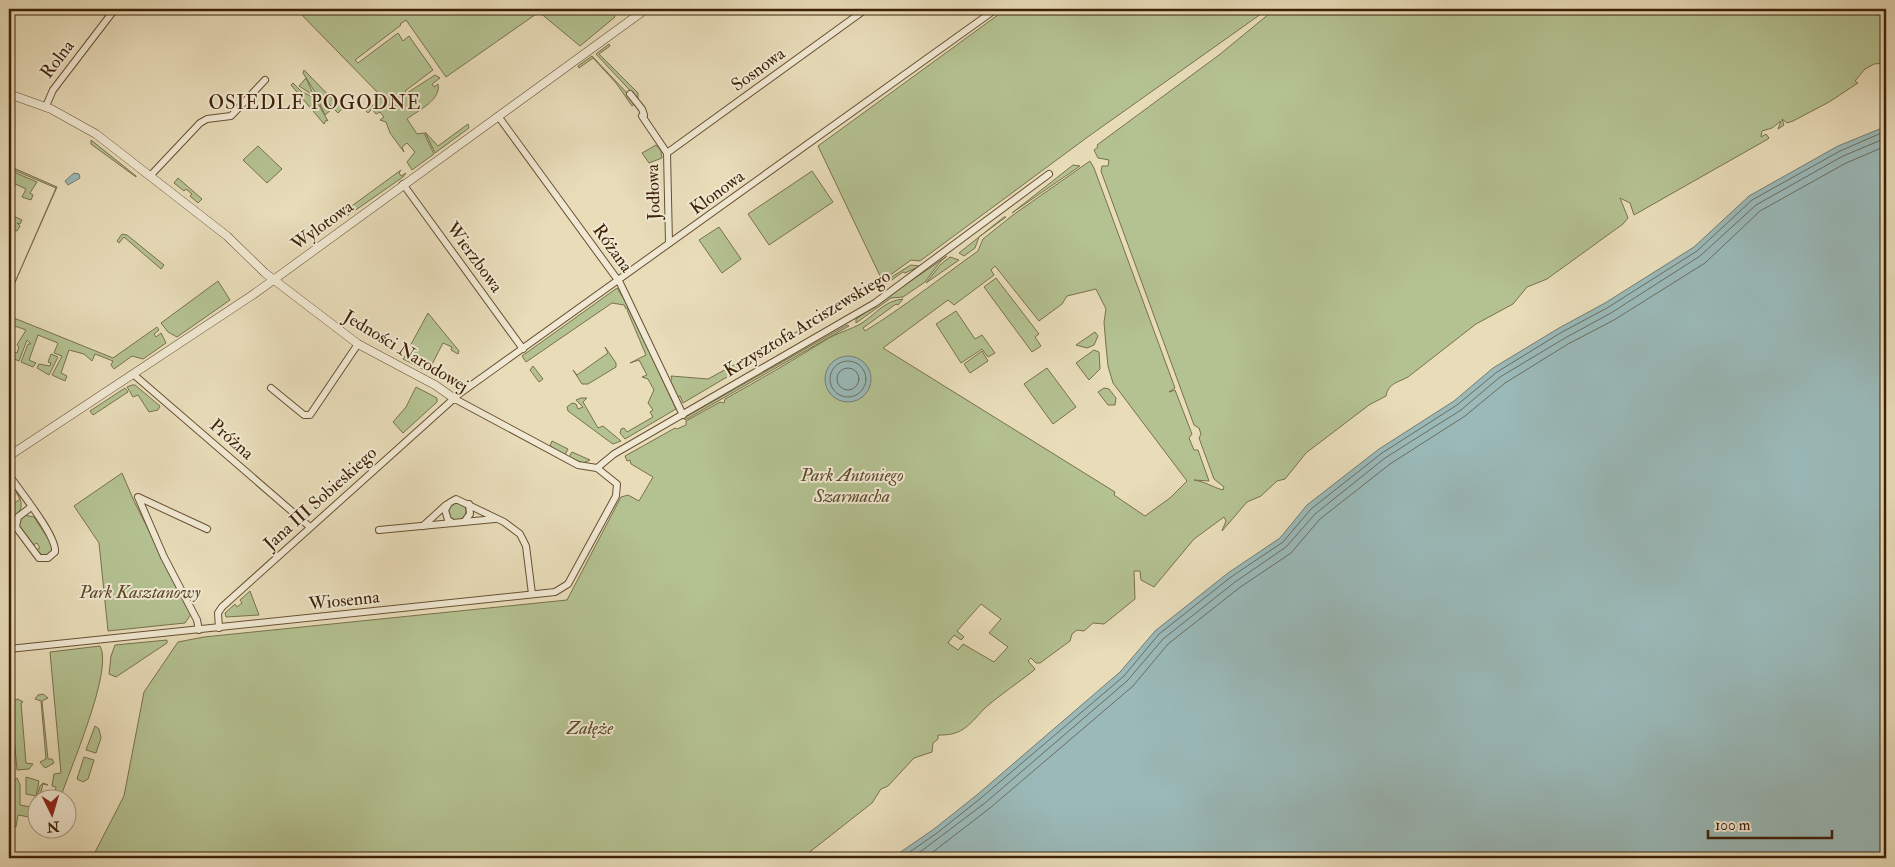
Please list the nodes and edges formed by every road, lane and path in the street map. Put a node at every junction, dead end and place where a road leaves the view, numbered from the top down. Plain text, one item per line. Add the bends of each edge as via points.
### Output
1 (115, 9) edge
2 (646, 9) edge
3 (866, 9) edge
4 (996, 9) edge
5 (265, 80) dead end
6 (9, 94) edge
7 (630, 94) dead end
8 (46, 106) junction
9 (498, 116) junction
10 (667, 153) junction
11 (1049, 174) dead end
12 (150, 176) junction
13 (403, 184) junction
14 (669, 243) junction
15 (274, 280) junction
16 (618, 280) junction
17 (358, 344) junction
18 (523, 349) junction
19 (134, 374) junction
20 (272, 388) dead end
21 (455, 399) junction
22 (682, 413) junction
23 (9, 456) edge
24 (597, 468) junction
25 (9, 475) edge
26 (617, 484) joint
27 (449, 503) junction
28 (469, 504) junction
29 (31, 507) junction
30 (496, 519) junction
31 (464, 522) junction
32 (453, 523) junction
33 (423, 526) junction
34 (207, 528) dead end
35 (310, 528) junction
36 (379, 530) dead end
37 (532, 594) junction
38 (219, 628) junction
39 (199, 630) junction
40 (9, 649) edge

1 - 8 street, Rolna via 53,90
2 - 9 street, Wylotowa
3 - 10 street, Sosnowa
4 - 14 street, Klonowa
5 - 12 street via 231,116 200,123
6 - 8 street, Jedności Narodowej
7 - 10 street, Jodłowa
8 - 12 street, Jedności Narodowej via 96,134
9 - 13 street, Wylotowa
9 - 16 street, Różana
10 - 14 street, Jodłowa
11 - 22 street, Krzysztofa Arciszewskiego via 875,303
12 - 15 street, Jedności Narodowej via 227,236
13 - 15 street, Wylotowa
13 - 18 street, Wierzbowa
14 - 16 street, Klonowa
15 - 17 street, Jedności Narodowej
15 - 19 street, Wylotowa
16 - 18 street, Klonowa
16 - 22 street, Różana
17 - 20 street via 310,415 304,414
17 - 21 street, Jedności Narodowej
18 - 21 street, Klonowa
19 - 23 street, Wylotowa
19 - 35 street, Próżna
21 - 24 street, Jedności Narodowej via 566,459
21 - 35 street, Jana III Sobieskiego
22 - 24 street, Krzysztofa Arciszewskiego via 614,454
24 - 26 street, Jedności Narodowej
25 - 29 street
26 - 37 street, Wiosenna via 616,496 568,584 558,592
27 - 28 street via 456,499
27 - 32 street via 446,515
27 - 33 street
28 - 30 street
28 - 31 street via 470,514
29 - 29 street via 56,546 48,558 39,558 16,527 18,516
30 - 31 street
30 - 37 street via 516,531 524,542
31 - 32 street
32 - 33 street
33 - 36 street
34 - 39 street via 138,496
35 - 38 street, Jana III Sobieskiego via 222,607 218,614
37 - 38 street, Wiosenna
38 - 39 street, Wiosenna
39 - 40 street, Wiosenna

